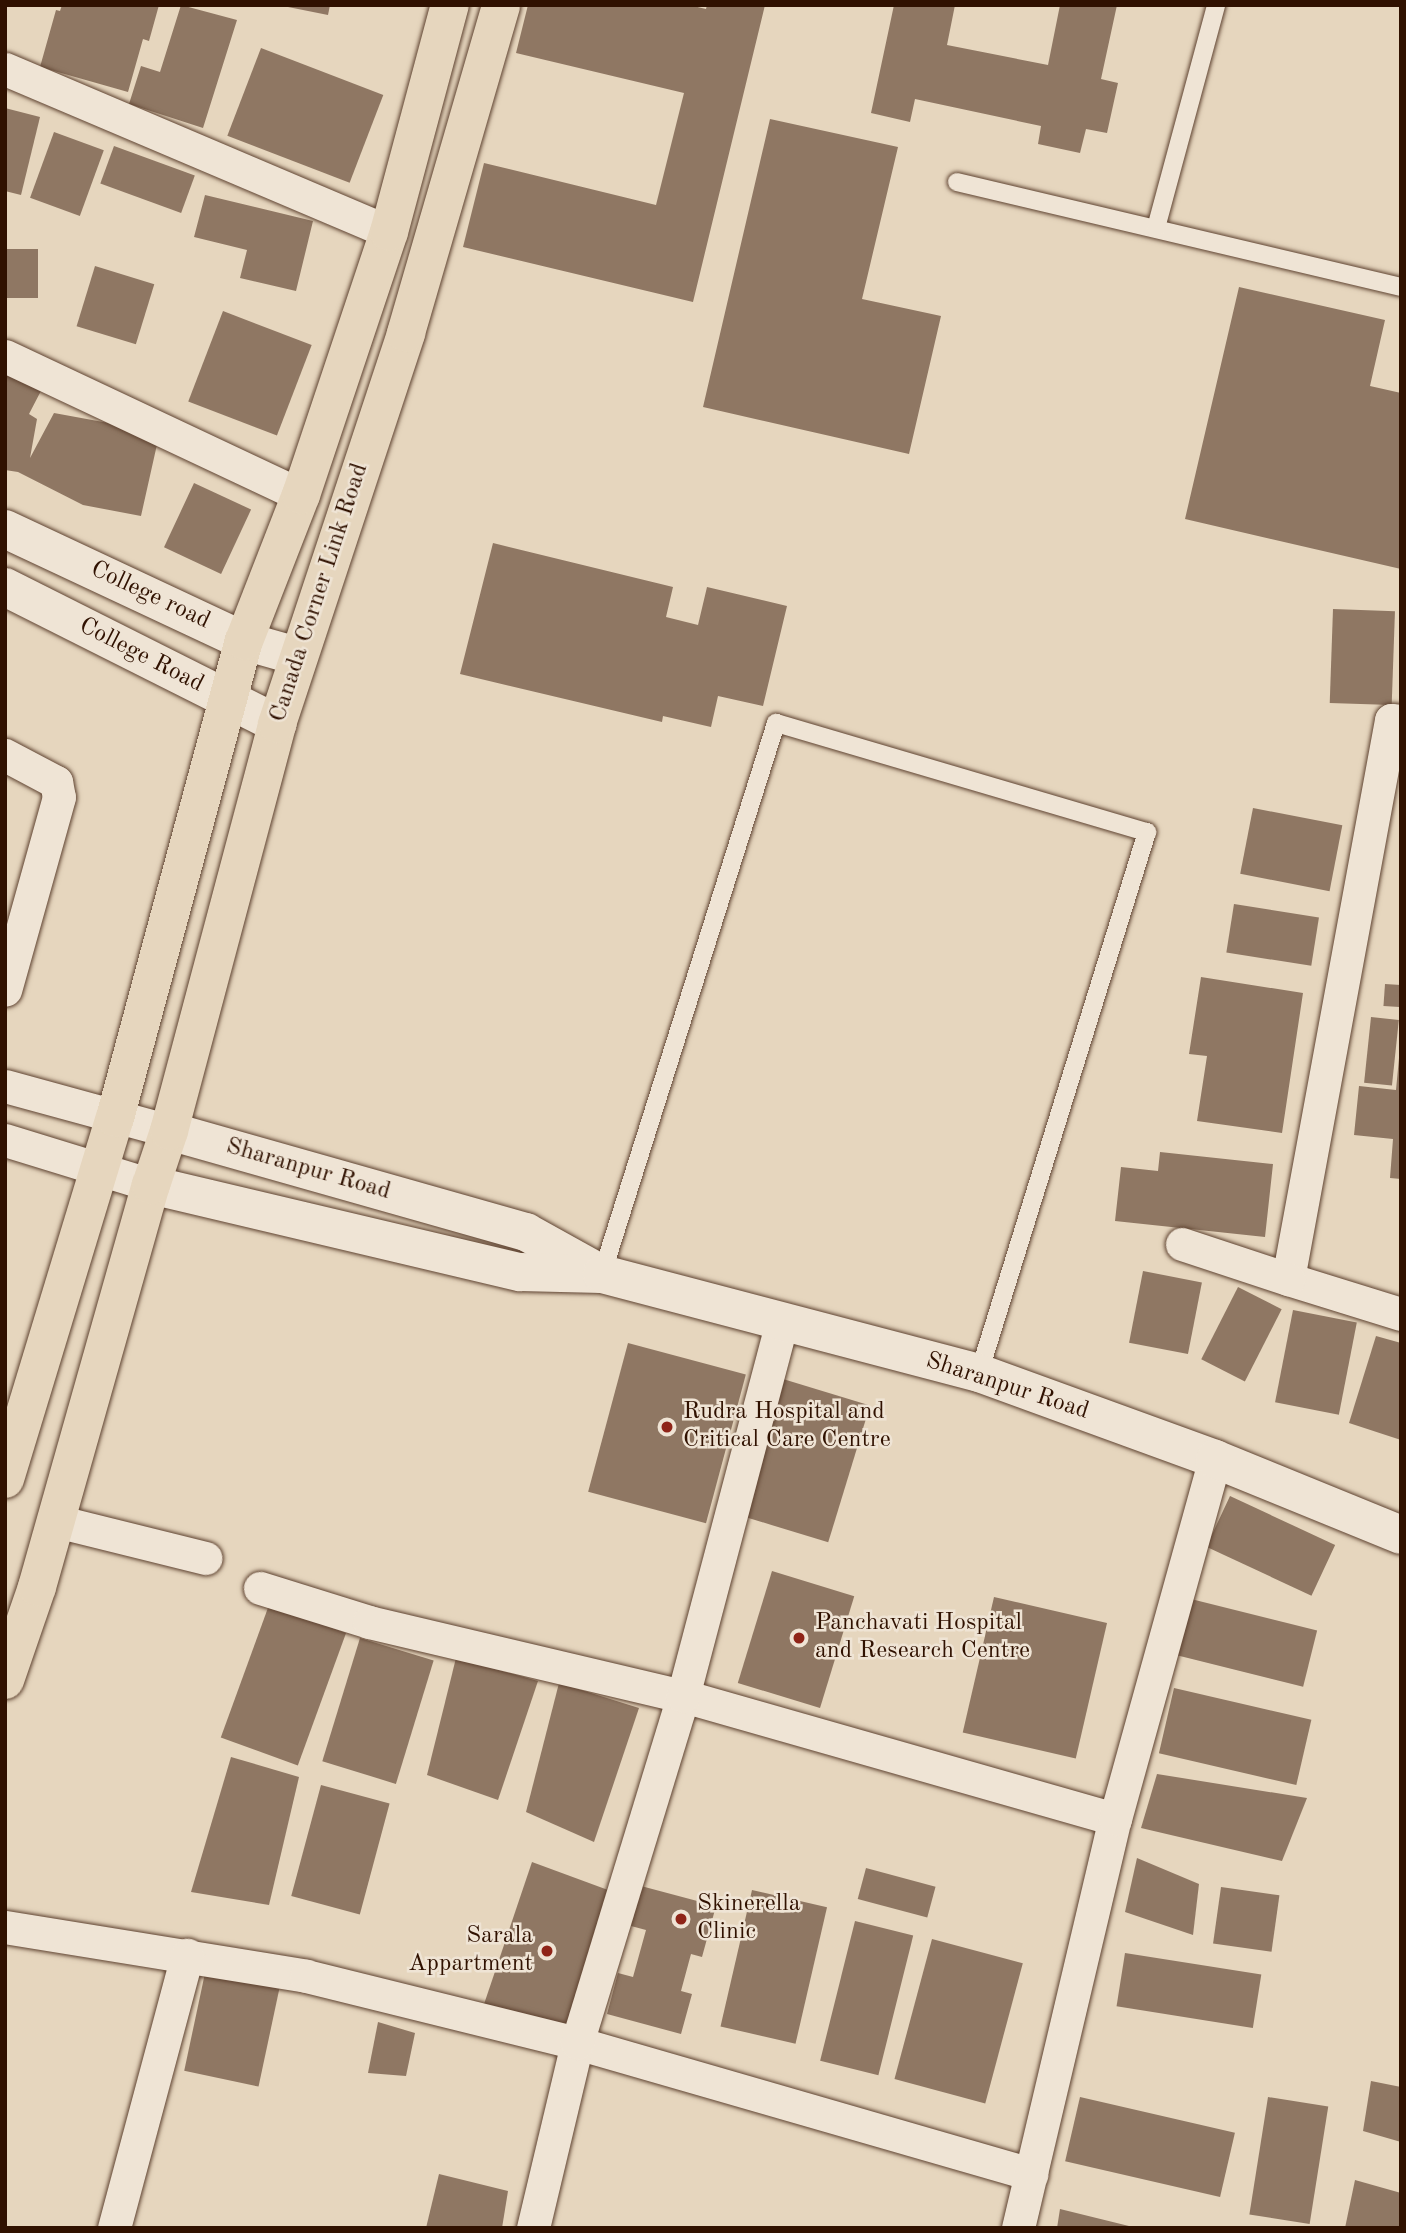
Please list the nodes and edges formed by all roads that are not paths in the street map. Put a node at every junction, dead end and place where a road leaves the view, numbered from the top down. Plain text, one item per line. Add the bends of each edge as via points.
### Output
1 (450, 5) edge
2 (501, 5) edge
3 (1216, 5) edge
4 (5, 69) edge
5 (957, 182) dead end
6 (1156, 228) junction
7 (389, 232) junction
8 (1401, 288) edge
9 (5, 356) edge
10 (301, 495) junction
11 (5, 529) edge
12 (5, 587) edge
13 (244, 641) junction
14 (297, 656) junction
15 (229, 700) junction
16 (1401, 721) edge
17 (277, 724) junction
18 (5, 755) edge
19 (5, 990) edge
20 (5, 1086) edge
21 (115, 1118) junction
22 (169, 1131) junction
23 (5, 1140) edge
24 (99, 1167) junction
25 (151, 1185) junction
26 (1182, 1244) dead end
27 (602, 1274) junction
28 (1288, 1279) junction
29 (1401, 1314) edge
30 (782, 1321) junction
31 (979, 1373) junction
32 (1214, 1459) junction
33 (5, 1479) edge
34 (56, 1521) junction
35 (1401, 1535) edge
36 (206, 1558) dead end
37 (260, 1588) dead end
38 (5, 1680) edge
39 (683, 1696) junction
40 (1115, 1819) junction
41 (5, 1927) edge
42 (187, 1955) junction
43 (577, 2043) junction
44 (1031, 2174) junction
45 (114, 2228) edge
46 (533, 2228) edge
47 (1018, 2228) edge

1 - 7 main road, Canada Corner Link Road
2 - 14 main road, Canada Corner Link Road via 406,333
3 - 6 lane
4 - 7 street
5 - 6 lane
6 - 8 lane
7 - 10 main road, Canada Corner Link Road
9 - 10 street
10 - 13 main road, Canada Corner Link Road
11 - 13 main road, College road
12 - 15 main road, College Road
13 - 14 main road, College road
13 - 15 main road, Canada Corner Link Road
14 - 17 main road, Canada Corner Link Road
15 - 17 main road, College Road
15 - 21 main road, Canada Corner Link Road
16 - 28 street via 1391,719
17 - 22 main road, Canada Corner Link Road
18 - 19 street via 56,782 59,797
20 - 21 street, Sharanpur Road
21 - 22 street, Sharanpur Road
21 - 24 main road, Canada Corner Link Road
22 - 25 main road, Canada Corner Link Road
22 - 27 main road, Sharanpur Road via 526,1232
23 - 24 street
24 - 25 street
24 - 33 main road, Canada Corner Link Road
25 - 27 main road, Sharanpur Road via 520,1272
25 - 34 main road, Canada Corner Link Road
26 - 28 street
27 - 30 main road, Sharanpur Road
27 - 31 lane via 776,723 1147,832
28 - 29 street
30 - 31 main road, Sharanpur Road
30 - 39 street
31 - 32 main road, Sharanpur Road
32 - 35 main road, Sharanpur Road
32 - 40 street
34 - 36 street
34 - 38 main road, Canada Corner Link Road
37 - 39 street via 369,1622
39 - 40 street
39 - 43 street
40 - 44 street
41 - 42 street
42 - 43 street via 306,1976
42 - 45 street
43 - 44 street
43 - 46 street
44 - 47 street

